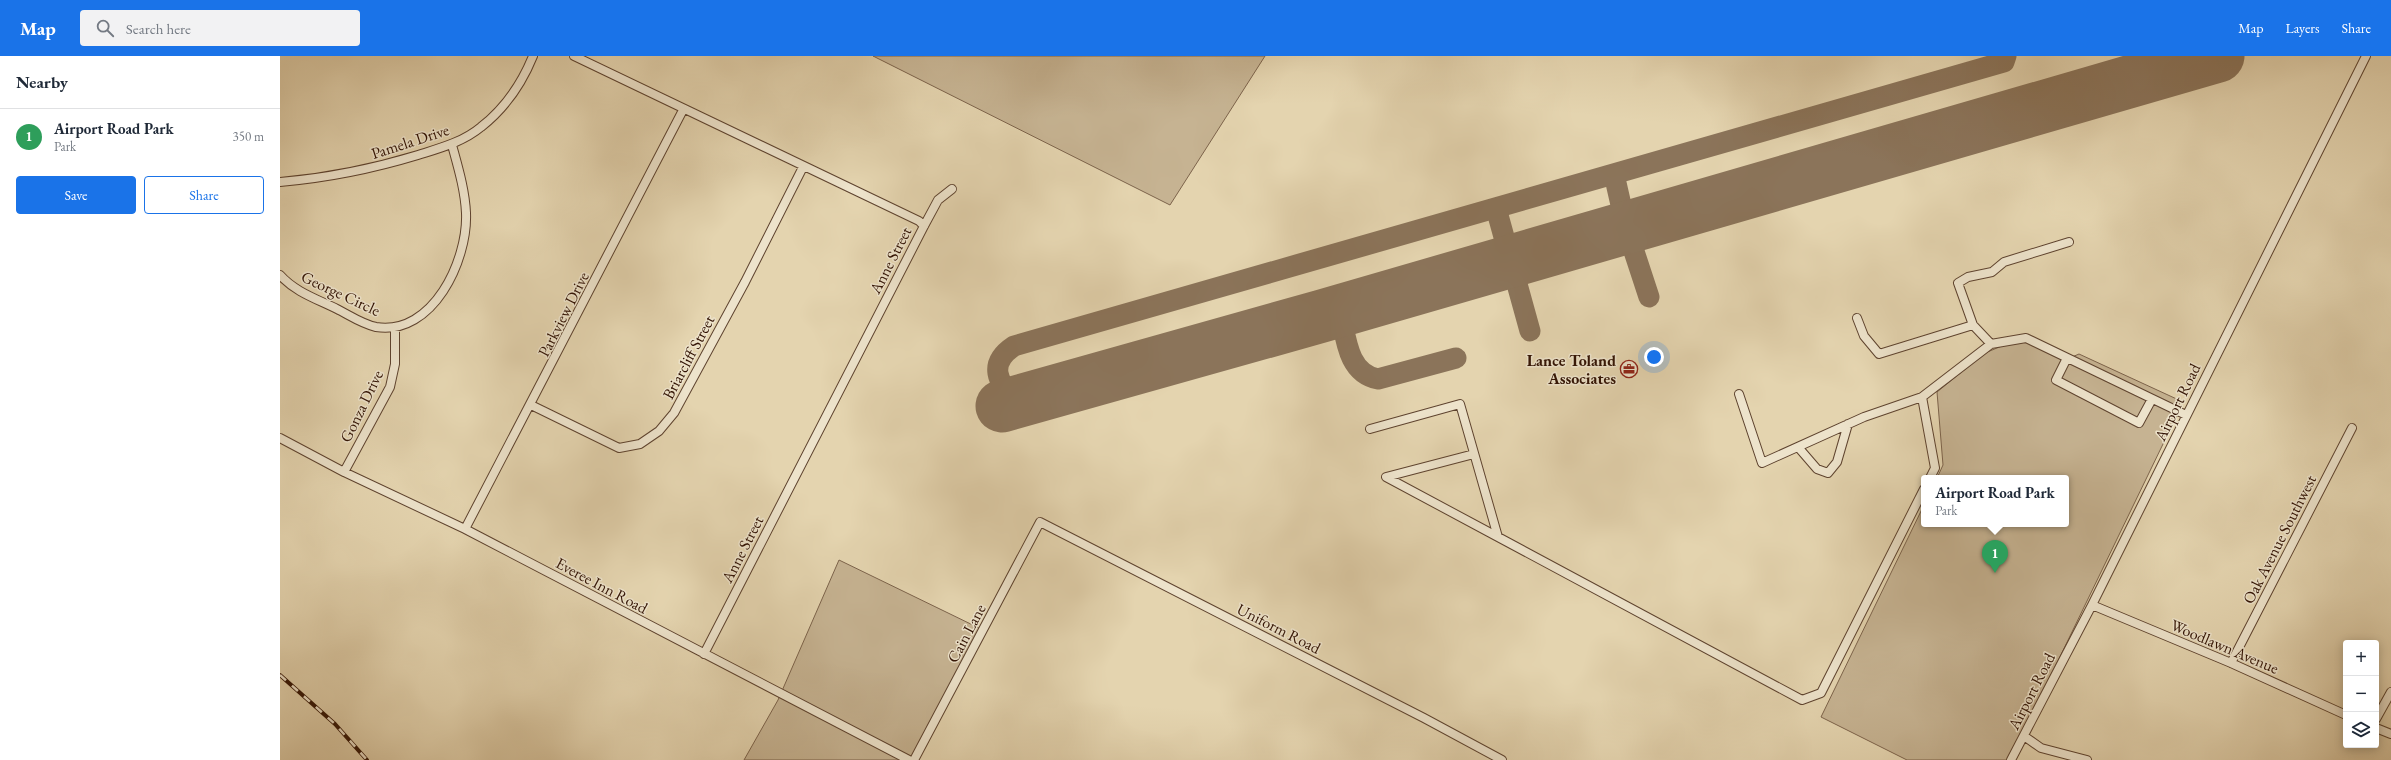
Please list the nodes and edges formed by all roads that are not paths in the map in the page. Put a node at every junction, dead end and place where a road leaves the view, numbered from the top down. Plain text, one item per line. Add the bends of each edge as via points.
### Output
1 (533, 56) edge
2 (574, 56) edge
3 (2366, 56) edge
4 (683, 110) junction
5 (452, 145) junction
6 (803, 167) junction
7 (280, 182) edge
8 (952, 189) dead end
9 (924, 226) junction
10 (2069, 242) dead end
11 (280, 275) edge
12 (1857, 318) dead end
13 (1973, 325) junction
14 (395, 327) junction
15 (1992, 344) junction
16 (2067, 358) junction
17 (1739, 394) dead end
18 (1922, 397) junction
19 (2152, 399) junction
20 (531, 406) junction
21 (2186, 415) junction
22 (1848, 424) junction
23 (2352, 428) dead end
24 (1370, 429) dead end
25 (280, 438) edge
26 (1798, 447) junction
27 (1474, 454) junction
28 (344, 472) junction
29 (1932, 475) edge
30 (1921, 495) edge
31 (1042, 523) joint
32 (465, 530) junction
33 (1498, 537) junction
34 (2092, 605) junction
35 (704, 654) junction
36 (2231, 663) junction
37 (2391, 692) edge
38 (2343, 714) edge
39 (2379, 714) edge
40 (2379, 729) edge
41 (2391, 734) edge
42 (2024, 736) junction
43 (909, 760) edge
44 (914, 760) edge
45 (1502, 760) edge
46 (2011, 760) edge
47 (2087, 760) edge

1 - 5 street, Pamela Drive via 507,101 481,127
2 - 4 street, Anne Street
3 - 21 street, Airport Road
4 - 6 street, Anne Street
4 - 20 street, Parkview Drive
5 - 7 street, Pamela Drive via 384,166 324,178
5 - 14 street, George Circle via 465,198 465,238 456,264 434,305 421,317
6 - 9 street, Anne Street via 919,221
6 - 20 street, Briarcliff Street via 745,282 674,413 658,431 640,444 619,448
8 - 9 street via 938,200
9 - 35 street, Anne Street
10 - 13 street via 2004,262 1992,272 1968,277 1958,283
11 - 14 street, George Circle via 287,283 355,318 375,326
12 - 13 street via 1864,336 1880,354
13 - 15 street
14 - 28 street, Gonza Drive via 395,364 390,387
15 - 16 street via 2026,338
15 - 18 street
16 - 19 street
16 - 19 street via 2056,380 2139,423
17 - 26 street via 1762,463
18 - 22 street
18 - 29 street via 1935,468
19 - 21 street
20 - 32 street, Parkview Drive
21 - 34 street, Airport Road
22 - 26 street
22 - 26 street via 1837,462 1828,473 1817,469
23 - 36 street, Oak Avenue Southwest
24 - 27 street via 1460,404
25 - 28 street, Everee Inn Road
27 - 33 street
27 - 33 street via 1386,478
28 - 32 street, Everee Inn Road
30 - 33 street via 1821,693 1802,700
31 - 44 street, Cain Lane via 1040,522
31 - 45 street, Uniform Road
32 - 35 street, Everee Inn Road
34 - 36 street, Woodlawn Avenue
34 - 42 street, Airport Road
35 - 43 street, Everee Inn Road
36 - 38 street, Woodlawn Avenue
37 - 39 street
40 - 41 street
42 - 46 street, Airport Road
42 - 47 street via 2041,748

